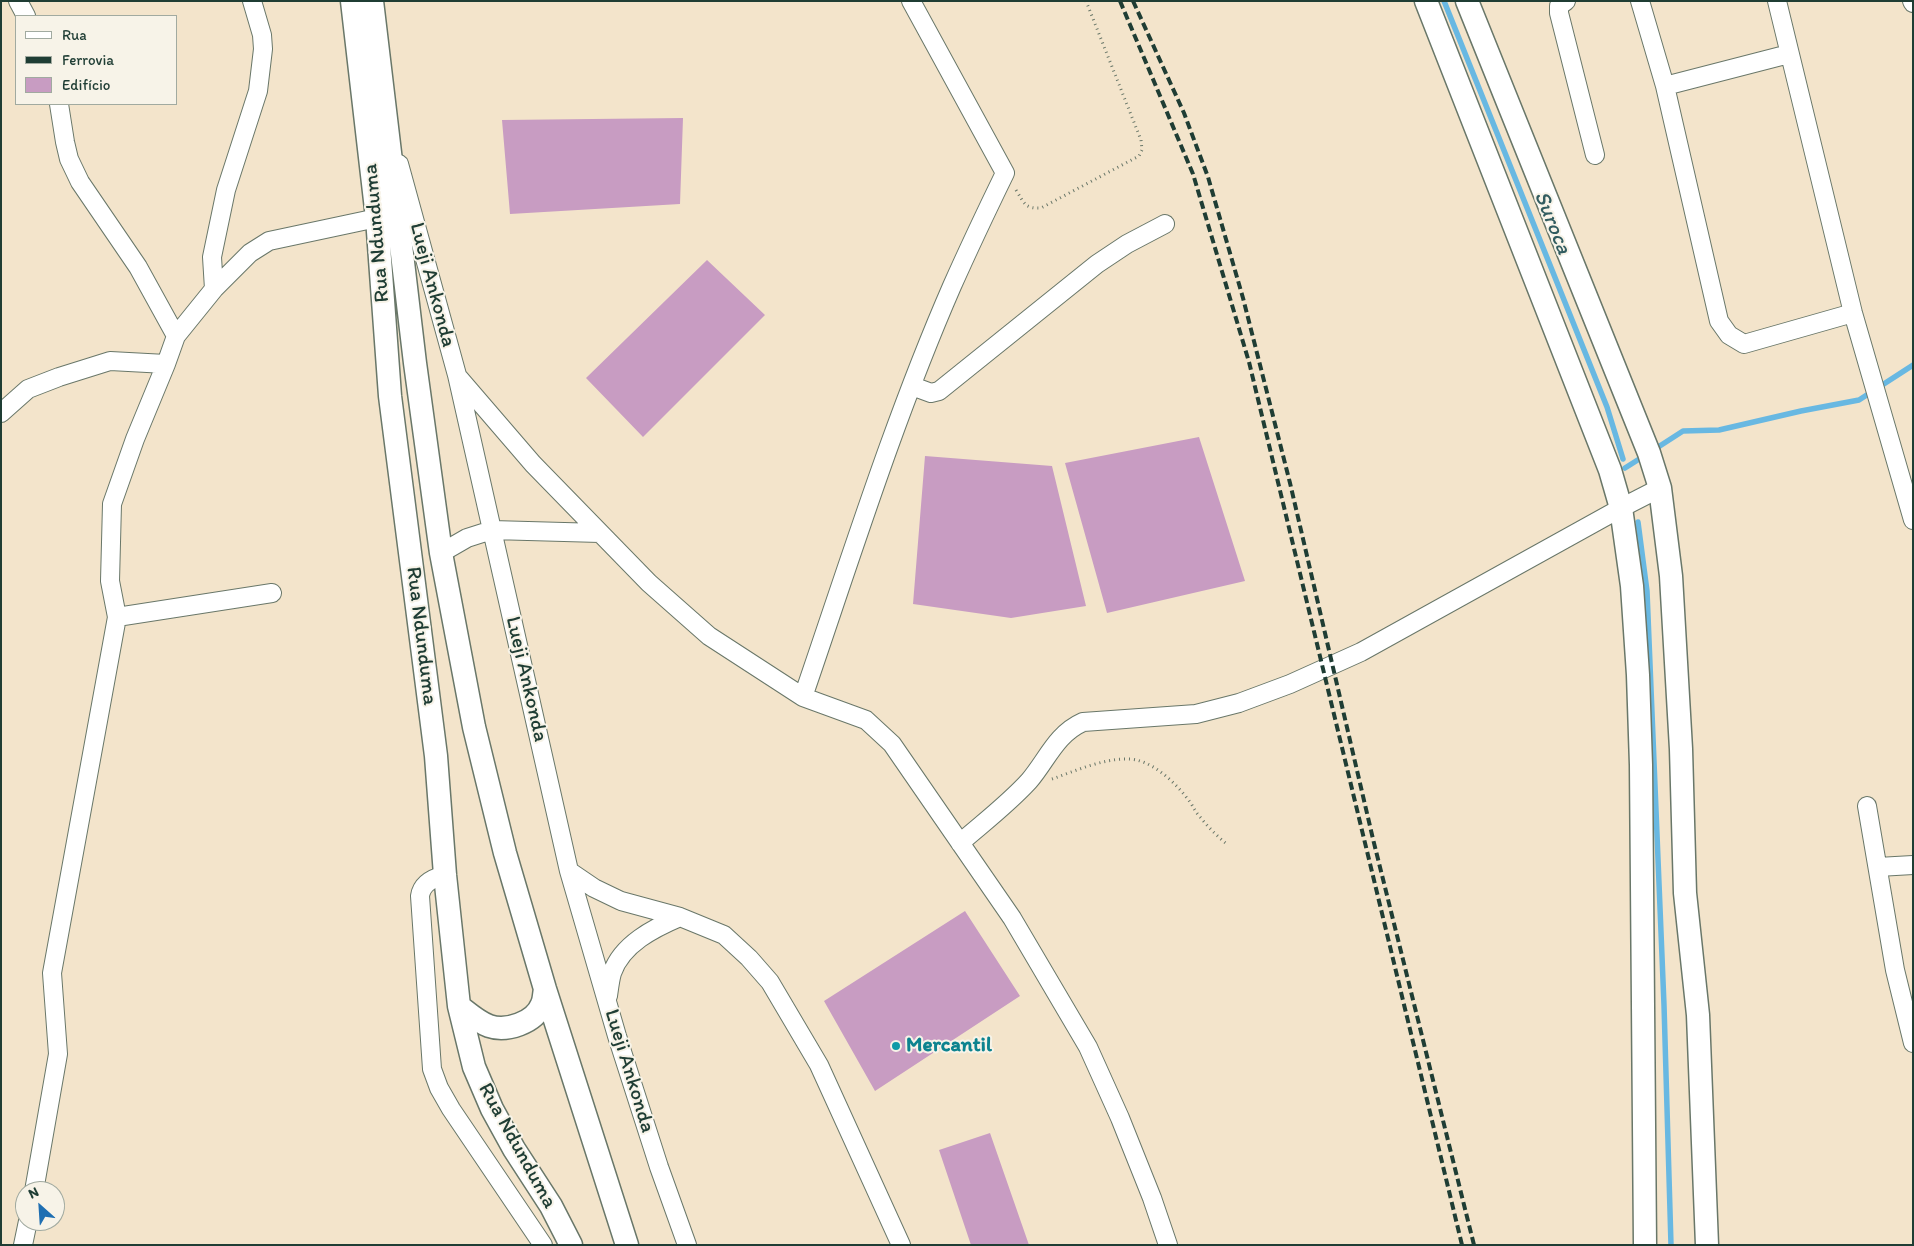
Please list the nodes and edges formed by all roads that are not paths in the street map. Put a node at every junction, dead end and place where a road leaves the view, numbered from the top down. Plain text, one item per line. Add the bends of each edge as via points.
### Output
1 (18, 1) edge
2 (252, 1) edge
3 (352, 1) edge
4 (372, 1) edge
5 (911, 1) edge
6 (1426, 1) edge
7 (1467, 1) edge
8 (1566, 1) edge
9 (1640, 1) edge
10 (1777, 1) edge
11 (25, 15) edge
12 (1789, 54) junction
13 (1665, 86) junction
14 (59, 105) edge
15 (384, 108) junction
16 (1595, 154) dead end
17 (376, 218) junction
18 (1166, 224) dead end
19 (214, 289) junction
20 (1852, 313) junction
21 (176, 336) junction
22 (166, 364) junction
23 (457, 375) junction
24 (912, 386) junction
25 (1, 413) edge
26 (1660, 488) junction
27 (1621, 508) junction
28 (1913, 520) edge
29 (492, 530) junction
30 (600, 532) junction
31 (441, 553) junction
32 (272, 593) dead end
33 (117, 617) junction
34 (802, 697) junction
35 (1867, 806) dead end
36 (960, 843) junction
37 (1913, 865) edge
38 (1878, 867) junction
39 (569, 870) junction
40 (446, 875) junction
41 (680, 917) junction
42 (545, 989) junction
43 (608, 1002) junction
44 (459, 1006) junction
45 (1913, 1043) edge
46 (36, 1181) edge
47 (26, 1231) edge
48 (23, 1245) edge
49 (543, 1245) edge
50 (571, 1245) edge
51 (626, 1245) edge
52 (687, 1245) edge
53 (901, 1245) edge
54 (1168, 1245) edge
55 (1645, 1245) edge
56 (1707, 1245) edge

1 - 11 street
2 - 19 street via 263,49 258,91 226,190 212,257
3 - 17 main road, Rua Ndunduma
4 - 15 main road, Rua Ndunduma
5 - 24 street via 1005,173 952,286
6 - 27 main road via 1610,470
7 - 26 main road via 1642,435
8 - 16 street via 1559,6 1560,13
9 - 13 street
10 - 12 street
12 - 13 street
12 - 20 street
13 - 20 street via 1719,322 1729,335 1744,344
14 - 21 street via 69,159 80,182 138,267
15 - 23 street, Lueji Ankonda
15 - 31 main road, Rua Ndunduma
17 - 19 street via 269,242 250,253
17 - 40 main road, Rua Ndunduma via 390,396 436,756
18 - 24 street via 1097,264 939,391 931,393
19 - 21 street
20 - 28 street
21 - 22 street
22 - 25 street via 110,361 28,389
22 - 33 street via 112,504 110,581
23 - 29 street, Lueji Ankonda
23 - 30 street via 533,464
24 - 34 street
26 - 27 street
26 - 56 main road via 1671,576 1685,893 1698,1015
27 - 36 street via 1361,652 1290,684 1239,703 1196,714 1083,722 1070,728 1030,780
27 - 55 main road via 1632,586 1641,765
29 - 30 street
29 - 31 street via 467,538
29 - 39 street, Lueji Ankonda
30 - 34 street via 649,583 709,636
31 - 42 main road, Rua Ndunduma via 474,727 505,853
32 - 33 street
33 - 46 street via 52,973 58,1054
34 - 36 street via 866,720 876,727 892,744
35 - 38 street
36 - 54 street via 1012,918 1088,1047 1120,1118
37 - 38 street
38 - 45 street via 1895,970
39 - 41 street via 620,901
39 - 43 street, Lueji Ankonda
40 - 44 main road, Rua Ndunduma
40 - 49 street via 427,883 420,896 432,1069 451,1109
41 - 43 street via 638,940 623,954 612,973
41 - 53 street via 724,935 770,982 819,1065
42 - 44 main road via 543,1004 536,1014 513,1026 487,1025
42 - 51 main road
43 - 52 street, Lueji Ankonda via 659,1167
44 - 50 main road, Rua Ndunduma via 474,1067 492,1109
47 - 48 street

